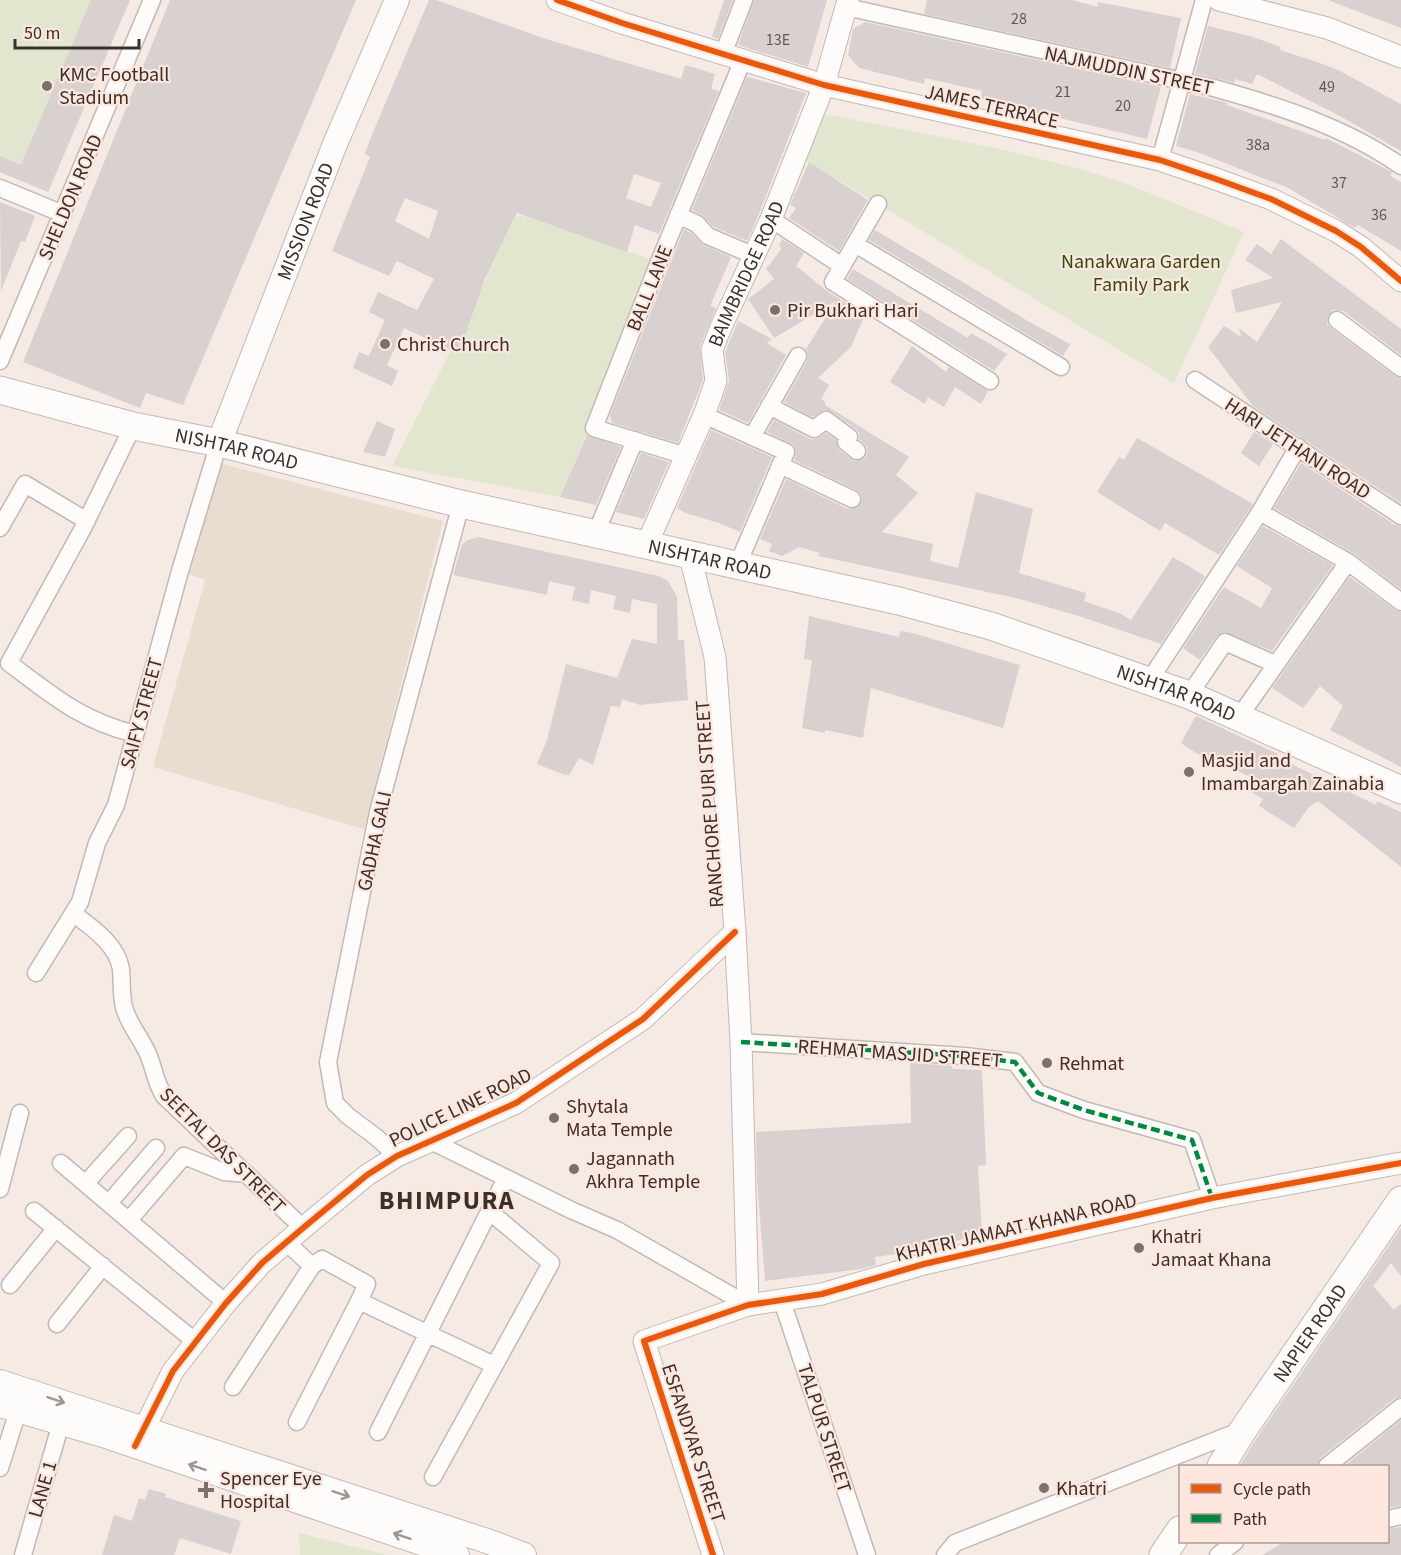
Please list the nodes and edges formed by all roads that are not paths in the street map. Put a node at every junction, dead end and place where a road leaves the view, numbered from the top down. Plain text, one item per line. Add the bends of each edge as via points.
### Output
1 (152, 0) edge
2 (397, 0) edge
3 (557, 0) edge
4 (744, 0) edge
5 (1204, 0) edge
6 (1219, 0) edge
7 (847, 3) edge
8 (733, 57) junction
9 (1401, 57) edge
10 (1182, 82) junction
11 (824, 85) junction
12 (1160, 160) junction
13 (1401, 166) edge
14 (0, 188) edge
15 (878, 204) dead end
16 (63, 214) junction
17 (678, 215) junction
18 (771, 219) junction
19 (855, 244) junction
20 (755, 256) junction
21 (842, 266) junction
22 (1401, 281) edge
23 (1337, 320) dead end
24 (798, 356) dead end
25 (0, 361) edge
26 (1061, 367) dead end
27 (1401, 368) edge
28 (1195, 380) dead end
29 (990, 381) dead end
30 (0, 390) edge
31 (770, 406) junction
32 (704, 415) junction
33 (133, 426) junction
34 (752, 436) junction
35 (635, 440) junction
36 (219, 442) junction
37 (1299, 447) junction
38 (857, 451) dead end
39 (686, 456) junction
40 (780, 465) junction
41 (852, 499) dead end
42 (460, 504) junction
43 (1260, 512) junction
44 (1401, 516) edge
45 (87, 521) junction
46 (0, 528) edge
47 (594, 535) junction
48 (646, 546) junction
49 (690, 556) junction
50 (1348, 562) junction
51 (737, 566) junction
52 (1401, 602) edge
53 (1275, 664) junction
54 (1149, 681) junction
55 (1189, 695) junction
56 (1239, 717) junction
57 (135, 734) junction
58 (1401, 790) edge
59 (73, 913) junction
60 (735, 932) junction
61 (36, 973) dead end
62 (741, 1042) junction
63 (20, 1113) dead end
64 (128, 1136) dead end
65 (431, 1141) junction
66 (156, 1148) dead end
67 (397, 1156) junction
68 (61, 1162) dead end
69 (1401, 1163) edge
70 (247, 1174) junction
71 (506, 1178) junction
72 (86, 1183) junction
73 (0, 1189) edge
74 (1212, 1198) junction
75 (1401, 1200) edge
76 (109, 1203) junction
77 (34, 1211) dead end
78 (489, 1211) junction
79 (129, 1220) junction
80 (56, 1228) junction
81 (303, 1228) junction
82 (286, 1242) junction
83 (103, 1266) junction
84 (312, 1266) junction
85 (10, 1285) dead end
86 (359, 1301) junction
87 (782, 1301) junction
88 (226, 1303) junction
89 (748, 1305) junction
90 (57, 1324) dead end
91 (428, 1333) junction
92 (644, 1341) joint
93 (196, 1342) junction
94 (495, 1365) junction
95 (0, 1382) edge
96 (233, 1388) dead end
97 (1401, 1407) edge
98 (9, 1408) edge
99 (297, 1422) dead end
100 (61, 1424) junction
101 (1243, 1430) junction
102 (378, 1432) dead end
103 (139, 1438) junction
104 (1222, 1465) edge
105 (1329, 1465) edge
106 (0, 1468) edge
107 (433, 1477) dead end
108 (1179, 1531) edge
109 (1233, 1543) edge
110 (23, 1555) edge
111 (457, 1555) edge
112 (524, 1555) edge
113 (713, 1555) edge
114 (867, 1555) edge
115 (945, 1555) edge
116 (1163, 1555) edge
117 (1218, 1555) edge

1 - 16 street, SHELDON ROAD
2 - 36 main road, MISSION ROAD
3 - 8 street, JAMES TERRACE
4 - 8 street, BALL LANE
5 - 10 street
6 - 9 street via 1327,28
7 - 10 street, NAJMUDDIN STREET
7 - 11 street, BAIMBRIDGE ROAD
8 - 11 street, JAMES TERRACE
8 - 17 street, BALL LANE
10 - 12 street
10 - 13 street, NAJMUDDIN STREET via 1298,113 1348,135
11 - 12 street, JAMES TERRACE
11 - 18 street, BAIMBRIDGE ROAD
12 - 22 street, JAMES TERRACE via 1313,218 1361,247
14 - 16 street
15 - 19 street
16 - 25 street, SHELDON ROAD
17 - 20 street via 697,224 708,236
17 - 35 street, BALL LANE via 594,428
18 - 20 street, BAIMBRIDGE ROAD
18 - 21 street
19 - 21 street
19 - 26 street
20 - 32 street, BAIMBRIDGE ROAD via 712,350 716,381
21 - 29 street via 833,282
23 - 27 street
24 - 31 street
28 - 37 street, HARI JETHANI ROAD
30 - 33 main road, NISHTAR ROAD
31 - 34 street
31 - 38 street via 814,429 826,420 849,437 846,442
32 - 34 street
32 - 39 street, BAIMBRIDGE ROAD
33 - 36 main road, NISHTAR ROAD
33 - 45 street
34 - 40 street via 786,452
35 - 39 street, BALL LANE
35 - 47 street
36 - 42 main road, NISHTAR ROAD
36 - 57 street, SAIFY STREET
37 - 43 street
37 - 44 street, HARI JETHANI ROAD
39 - 48 street, BAIMBRIDGE ROAD
40 - 41 street
40 - 51 street
42 - 47 main road, NISHTAR ROAD
42 - 67 street, GADHA GALI via 378,812 328,1062 335,1103
43 - 50 street
43 - 54 street
45 - 46 street via 25,484
45 - 57 street via 9,663 67,706 92,720
47 - 48 main road, NISHTAR ROAD
48 - 49 main road, NISHTAR ROAD
49 - 51 main road, NISHTAR ROAD
49 - 60 street, RANCHORE PURI STREET via 715,657
50 - 52 street
50 - 53 street
51 - 54 main road, NISHTAR ROAD via 899,601 991,626
53 - 55 street via 1225,642
53 - 56 street
54 - 55 main road, NISHTAR ROAD
55 - 56 main road, NISHTAR ROAD
56 - 58 main road, NISHTAR ROAD
57 - 59 street, SAIFY STREET via 116,805 97,843 80,902
59 - 61 street, SAIFY STREET
59 - 70 street, SEETAL DAS STREET via 96,930 120,966 123,1004 131,1028 146,1049 164,1096
60 - 62 street, RANCHORE PURI STREET
60 - 65 street, POLICE LINE ROAD via 643,1019 516,1103
62 - 74 street, REHMAT MASJID STREET via 1015,1062 1038,1093 1192,1140
62 - 89 street, RANCHORE PURI STREET
63 - 73 street
64 - 72 street
65 - 67 street, POLICE LINE ROAD
65 - 71 street
66 - 76 street
67 - 81 street, POLICE LINE ROAD via 367,1175
68 - 72 street
69 - 74 street, KHATRI JAMAAT KHANA ROAD
70 - 79 street via 224,1172 184,1156
70 - 81 street, SEETAL DAS STREET
71 - 78 street
71 - 89 street via 616,1230
72 - 76 street
74 - 87 street, KHATRI JAMAAT KHANA ROAD
75 - 101 main road, NAPIER ROAD
76 - 79 street
77 - 80 street
78 - 91 street
78 - 94 street via 551,1263
79 - 88 street
80 - 83 street
80 - 85 street
81 - 82 street, POLICE LINE ROAD
82 - 84 street
82 - 88 street, POLICE LINE ROAD
83 - 90 street
83 - 93 street
84 - 86 street via 322,1259 367,1284
84 - 96 street
86 - 91 street
86 - 99 street
87 - 89 street, KHATRI JAMAAT KHANA ROAD
87 - 114 street, TALPUR STREET
88 - 93 street, POLICE LINE ROAD
89 - 92 street, KHATRI JAMAAT KHANA ROAD
91 - 94 street
91 - 102 street
92 - 113 street, ESFANDYAR STREET
93 - 103 street, POLICE LINE ROAD via 173,1371
94 - 107 street
95 -> 103 main road
97 - 105 street
98 - 100 main road
98 - 106 street
100 - 103 main road
100 - 110 street, LANE 1
101 - 104 main road, NAPIER ROAD
101 - 115 street via 955,1543
111 -> 103 main road
103 -> 112 main road
108 - 116 main road
109 - 117 street

